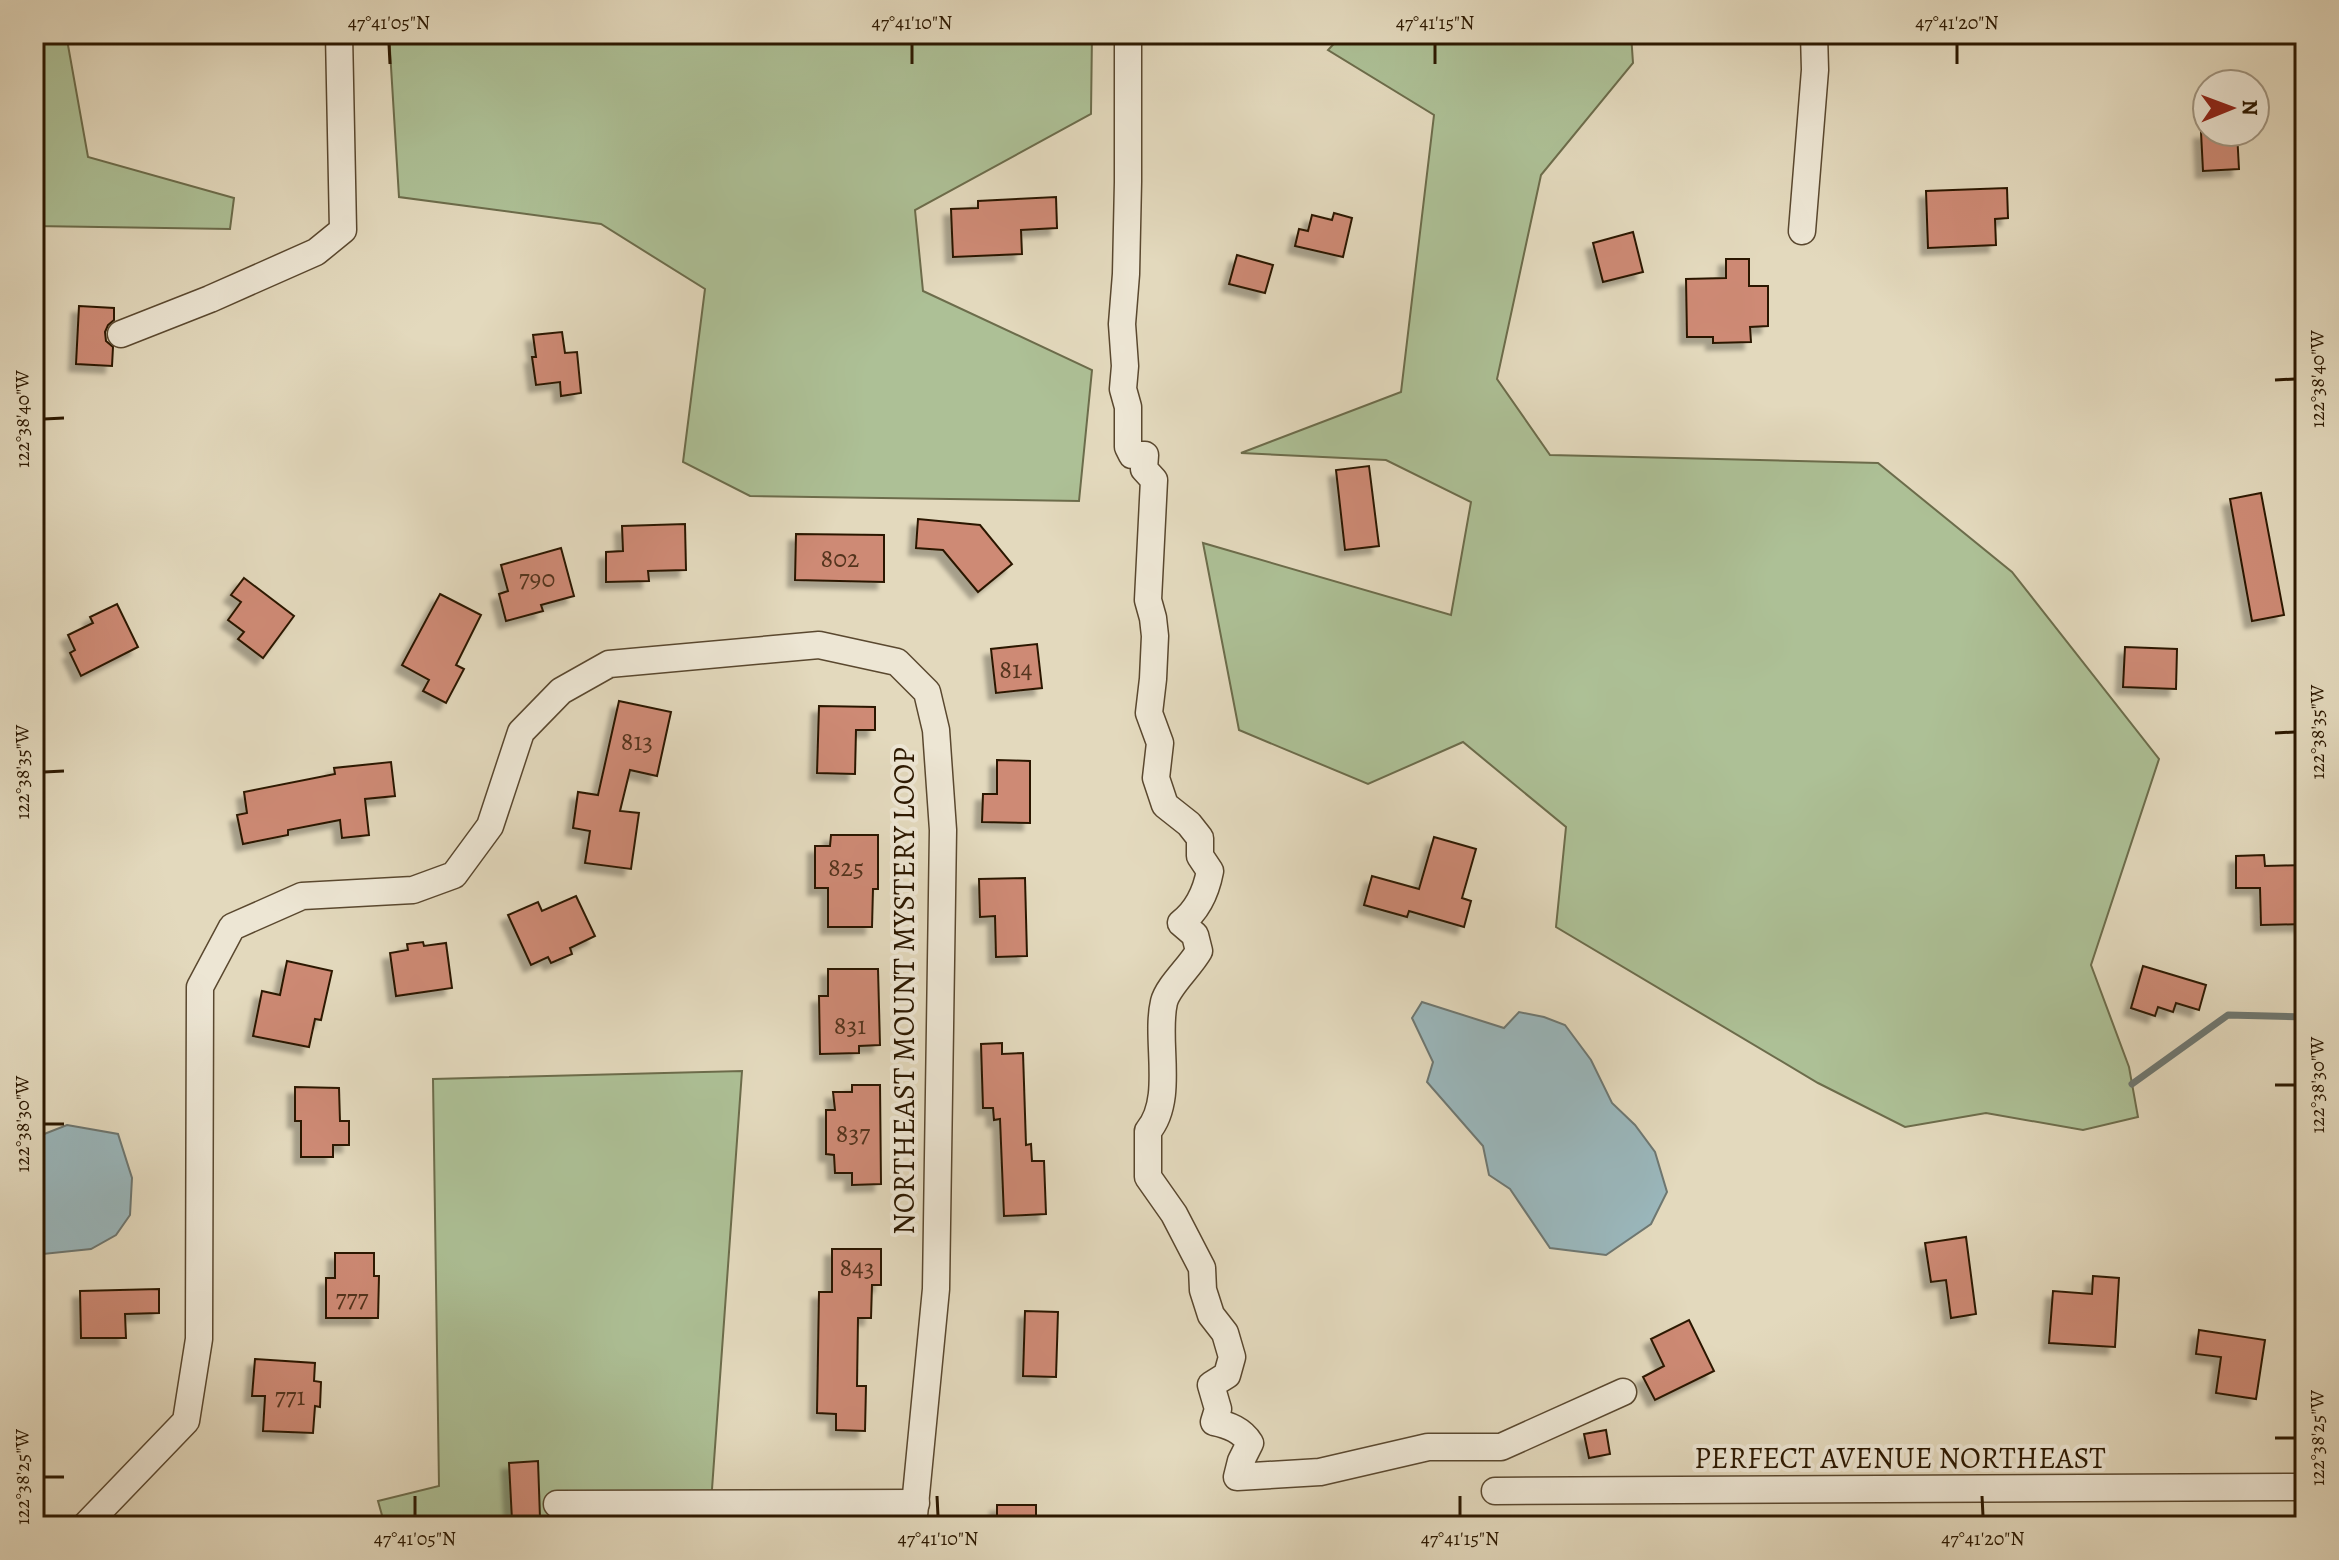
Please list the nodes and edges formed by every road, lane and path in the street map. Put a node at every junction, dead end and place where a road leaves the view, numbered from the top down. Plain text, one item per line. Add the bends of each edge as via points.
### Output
1 (339, 34) edge
2 (1128, 34) edge
3 (1814, 34) edge
4 (1802, 231) dead end
5 (121, 334) dead end
6 (1623, 1392) dead end
7 (2305, 1487) edge
8 (1495, 1491) dead end
9 (557, 1504) dead end
10 (914, 1515) edge
11 (85, 1526) edge

1 - 5 street via 343,230 316,252
2 - 6 street via 1123,389 1128,447 1132,455 1145,455 1144,469 1154,480 1148,600 1155,636 1149,713 1160,743 1156,778 1165,805 1200,838 1200,856 1210,871 1196,909 1181,923 1195,935 1199,951 1163,1006 1163,1080 1158,1119 1148,1131 1148,1177 1202,1268 1211,1315 1225,1333 1232,1357 1227,1375 1211,1385 1218,1409 1214,1422 1245,1434 1250,1443 1237,1477 1320,1472 1428,1447 1501,1447
3 - 4 street
7 - 8 street, PERFECT AVENUE NORTHEAST
9 - 10 street
10 - 11 street, NORTHEAST MOUNT MYSTERY LOOP via 936,1289 943,830 936,730 927,692 897,662 819,645 609,664 561,691 521,732 490,826 454,875 413,890 302,896 232,927 200,987 199,1339 186,1421

